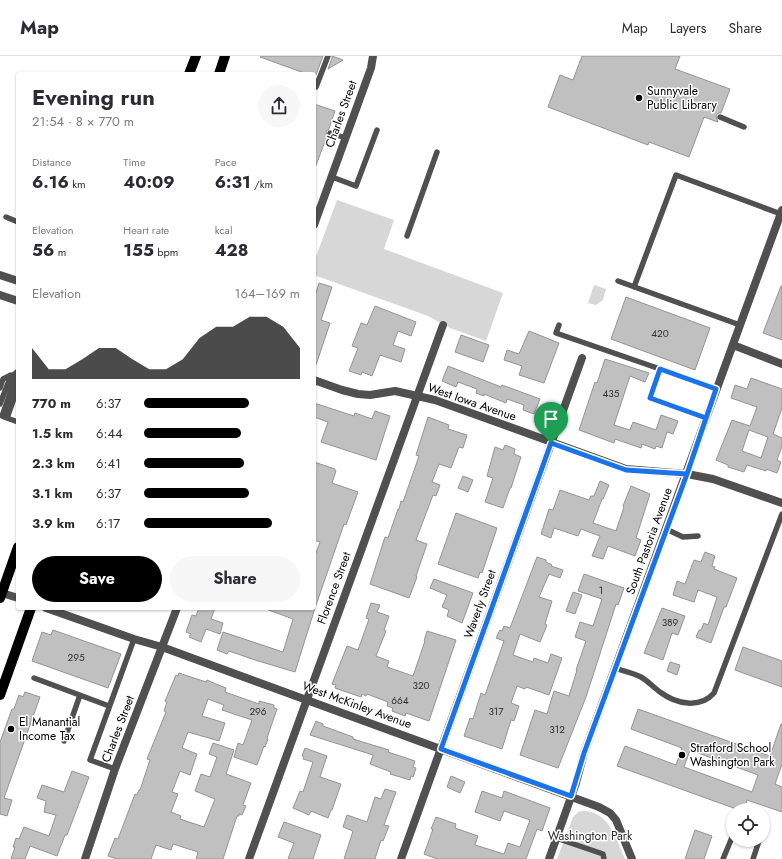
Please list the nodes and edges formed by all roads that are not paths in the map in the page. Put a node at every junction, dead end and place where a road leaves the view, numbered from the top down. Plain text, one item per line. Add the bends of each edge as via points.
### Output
1 (196, 56) edge
2 (225, 56) edge
3 (328, 56) edge
4 (373, 56) edge
5 (190, 72) edge
6 (220, 72) edge
7 (316, 87) dead end
8 (720, 117) dead end
9 (744, 127) dead end
10 (377, 130) dead end
11 (330, 133) dead end
12 (346, 138) junction
13 (437, 152) dead end
14 (332, 177) junction
15 (781, 212) edge
16 (6, 218) dead end
17 (316, 220) edge
18 (16, 221) edge
19 (407, 236) dead end
20 (0, 275) edge
21 (16, 280) edge
22 (618, 281) dead end
23 (634, 286) junction
24 (0, 294) edge
25 (16, 300) edge
26 (442, 325) dead end
27 (559, 325) dead end
28 (740, 325) junction
29 (733, 345) junction
30 (582, 358) dead end
31 (782, 364) edge
32 (660, 369) junction
33 (16, 372) edge
34 (16, 373) edge
35 (16, 377) edge
36 (316, 381) edge
37 (0, 388) edge
38 (716, 389) junction
39 (16, 392) edge
40 (416, 395) junction
41 (0, 404) edge
42 (3, 416) edge
43 (706, 418) junction
44 (16, 421) edge
45 (551, 443) junction
46 (687, 474) junction
47 (782, 503) edge
48 (782, 514) edge
49 (666, 530) junction
50 (698, 536) dead end
51 (16, 552) edge
52 (0, 594) edge
53 (16, 598) edge
54 (30, 610) edge
55 (52, 610) edge
56 (176, 610) edge
57 (134, 639) junction
58 (162, 647) junction
59 (615, 668) junction
60 (34, 678) dead end
61 (0, 695) edge
62 (80, 695) junction
63 (306, 699) junction
64 (109, 706) junction
65 (64, 741) dead end
66 (441, 749) junction
67 (115, 769) junction
68 (571, 796) junction
69 (556, 838) junction
70 (728, 847) edge
71 (757, 847) edge
72 (85, 859) edge
73 (249, 859) edge
74 (401, 859) edge
75 (549, 859) edge
76 (604, 859) edge
77 (632, 859) edge
78 (723, 859) edge
79 (752, 859) edge

1 - 5 main road
2 - 6 main road
3 - 7 lane
4 - 12 street, Charles Street
8 - 9 lane
10 - 14 lane via 356,186
11 - 12 lane
12 - 14 street, Charles Street
13 - 19 lane
14 - 17 street, Charles Street
15 - 23 lane via 676,175
15 - 28 street, South Pastoria Avenue
16 - 18 lane
20 - 21 street
22 - 23 lane
23 - 28 lane
24 - 25 street
26 - 40 street, Florence Street
27 - 32 lane via 556,333
28 - 29 street, South Pastoria Avenue
29 - 31 street
29 - 38 street, South Pastoria Avenue
30 - 45 street, Waverly Street
32 - 38 lane
32 - 43 lane via 650,398
33 - 37 lane via 3,379
34 - 41 lane via 10,378
35 - 42 lane
36 - 40 street, West Iowa Avenue via 358,394 395,391
38 - 43 street, South Pastoria Avenue
39 - 42 lane
40 - 45 street, West Iowa Avenue
40 - 63 street, Florence Street
42 - 44 lane
43 - 46 street, South Pastoria Avenue
45 - 46 street, West Iowa Avenue via 626,470
45 - 66 street, Waverly Street
46 - 47 street, West Iowa Avenue via 713,478
46 - 49 street, South Pastoria Avenue
48 - 59 lane via 714,693 709,699 690,704 676,700 662,694 642,677
49 - 50 lane via 683,537
49 - 59 street, South Pastoria Avenue
51 - 52 main road
52 - 53 street
54 - 61 main road
55 - 57 street, West McKinley Avenue
56 - 58 street, Charles Street
57 - 58 street, West McKinley Avenue
57 - 64 lane
58 - 63 street, West McKinley Avenue
58 - 67 street, Charles Street
59 - 68 street, South Pastoria Avenue
60 - 62 lane
62 - 64 lane
62 - 65 lane
63 - 66 street, West McKinley Avenue
63 - 73 street, Florence Street
64 - 67 lane via 90,760
66 - 68 street, West McKinley Avenue
66 - 74 street, Waverly Street
67 - 72 street, Charles Street
68 - 69 street, South Pastoria Avenue
68 - 77 street, West McKinley Avenue via 610,813 621,829
69 - 75 street, South Pastoria Avenue
69 - 76 lane via 603,854
70 - 78 lane
71 - 79 lane

